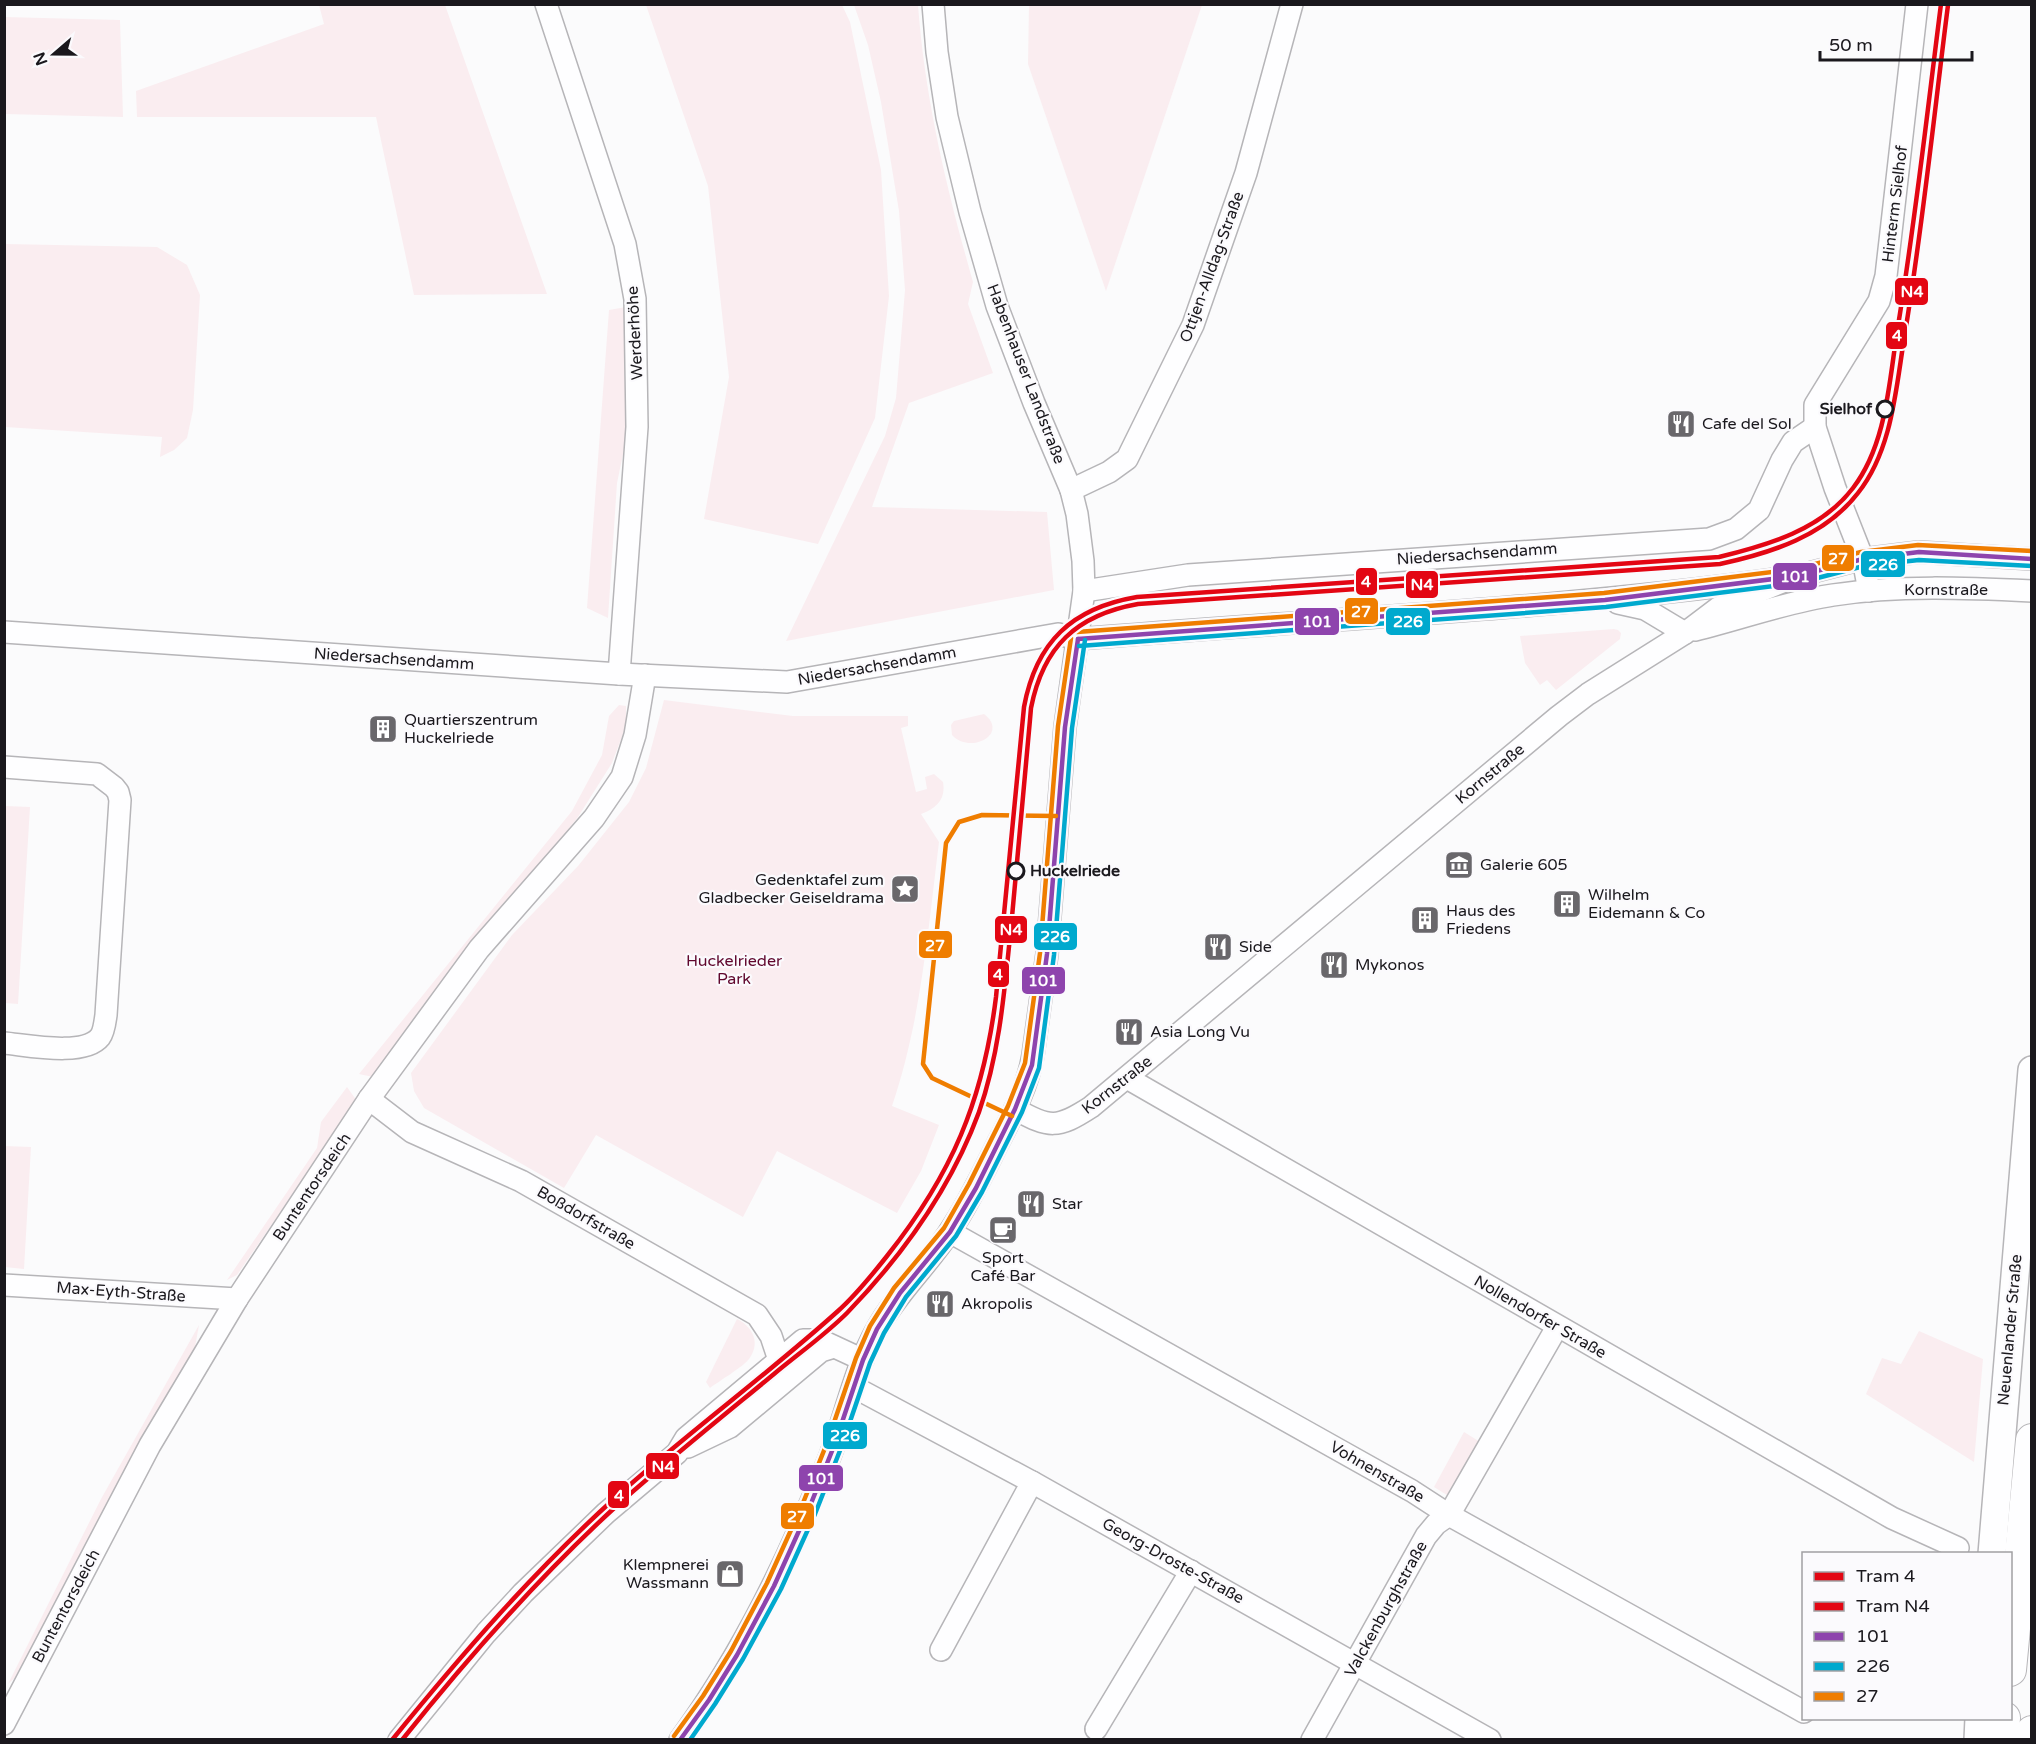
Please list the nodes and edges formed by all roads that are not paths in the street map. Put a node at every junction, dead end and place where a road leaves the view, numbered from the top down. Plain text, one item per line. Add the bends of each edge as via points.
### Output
1 (546, 4) edge
2 (933, 4) edge
3 (1292, 4) edge
4 (1917, 4) edge
5 (1815, 427) junction
6 (1071, 490) junction
7 (1863, 559) junction
8 (2031, 559) edge
9 (1797, 576) junction
10 (1084, 591) junction
11 (1869, 591) junction
12 (2031, 591) edge
13 (1605, 600) junction
14 (4, 632) edge
15 (1685, 633) junction
16 (1077, 639) junction
17 (619, 674) junction
18 (645, 675) junction
19 (4, 767) edge
20 (4, 1043) edge
21 (2031, 1070) edge
22 (1127, 1078) junction
23 (369, 1099) junction
24 (1015, 1109) junction
25 (950, 1232) junction
26 (4, 1285) edge
27 (237, 1299) junction
28 (1557, 1327) junction
29 (834, 1347) junction
30 (779, 1360) junction
31 (863, 1360) junction
32 (854, 1387) junction
33 (2031, 1440) edge
34 (677, 1452) junction
35 (1032, 1482) junction
36 (1449, 1515) junction
37 (1958, 1548) dead end
38 (1992, 1552) edge
39 (1191, 1571) junction
40 (2012, 1648) edge
41 (941, 1650) dead end
42 (1355, 1665) junction
43 (10, 1700) edge
44 (1802, 1711) edge
45 (1979, 1720) edge
46 (2004, 1720) edge
47 (4, 1724) edge
48 (1096, 1730) dead end
49 (2031, 1731) edge
50 (399, 1740) edge
51 (680, 1740) edge
52 (1312, 1740) edge
53 (1490, 1740) edge
54 (1978, 1740) edge
55 (2002, 1740) edge
56 (2030, 1740) edge

1 - 17 street, Werderhöhe via 625,244 635,299 637,427
2 - 6 street, Habenhauser Landstraße via 947,117 976,233 997,306
3 - 6 street, Ottjen-Alldag-Straße via 1246,173 1193,326 1127,459 1110,472
4 - 5 street, Hinterm Sielhof via 1886,276 1880,300 1815,405
5 - 7 street, Hinterm Sielhof
5 - 10 street, Niedersachsendamm via 1793,442 1759,510 1736,529 1709,539 1188,575
6 - 10 street, Habenhauser Landstraße
7 - 8 street, Kornstraße via 1919,552
7 - 9 street, Kornstraße
7 - 11 street, Hinterm Sielhof
9 - 13 street, Niedersachsendamm
9 - 15 street, Kornstraße via 1718,608
10 - 16 street, Habenhauser Landstraße
11 - 12 street, Kornstraße
11 - 15 street, Kornstraße via 1781,605
13 - 15 street, Niedersachsendamm via 1645,609
13 - 16 street, Niedersachsendamm
14 - 17 street, Niedersachsendamm
15 - 22 street, Kornstraße via 1559,716
16 - 18 street, Niedersachsendamm via 1058,634 787,682
16 - 24 street via 1065,727 1047,954 1032,1065
17 - 18 street, Niedersachsendamm
18 - 23 street, Buntentorsdeich via 622,777 594,818 479,949
19 - 20 street via 97,774 114,787 120,800 106,1015 100,1037 75,1049
21 - 38 main road, Neuenlander Straße
22 - 24 street, Kornstraße via 1091,1107 1055,1125
22 - 28 street, Nollendorfer Straße
23 - 27 street, Buntentorsdeich
23 - 30 street, Boßdorfstraße via 412,1132 521,1181 757,1315 771,1336
24 - 25 street
25 - 31 street via 900,1293
25 - 36 street, Vohnenstraße
26 - 27 street, Max-Eyth-Straße
27 - 43 street, Buntentorsdeich via 150,1444
28 - 36 street, Valckenburghstraße
28 - 37 street, Nollendorfer Straße via 1892,1518
29 - 30 street via 820,1340 803,1340
29 - 31 street
29 - 34 street via 821,1351 730,1427
30 - 34 street via 686,1438
31 - 32 street
32 - 35 street, Georg-Droste-Straße
32 - 51 street via 812,1501 774,1586 737,1655
33 - 40 highway
34 - 50 street via 523,1593 486,1632
35 - 39 street, Georg-Droste-Straße
35 - 41 street
36 - 42 street, Valckenburghstraße via 1426,1536
36 - 44 street, Vohnenstraße
39 - 42 street, Georg-Droste-Straße
39 - 48 street
42 - 52 street, Valckenburghstraße
42 - 53 street, Georg-Droste-Straße
43 - 47 street, Buntentorsdeich
45 - 54 main road
46 - 55 highway
49 - 56 highway

